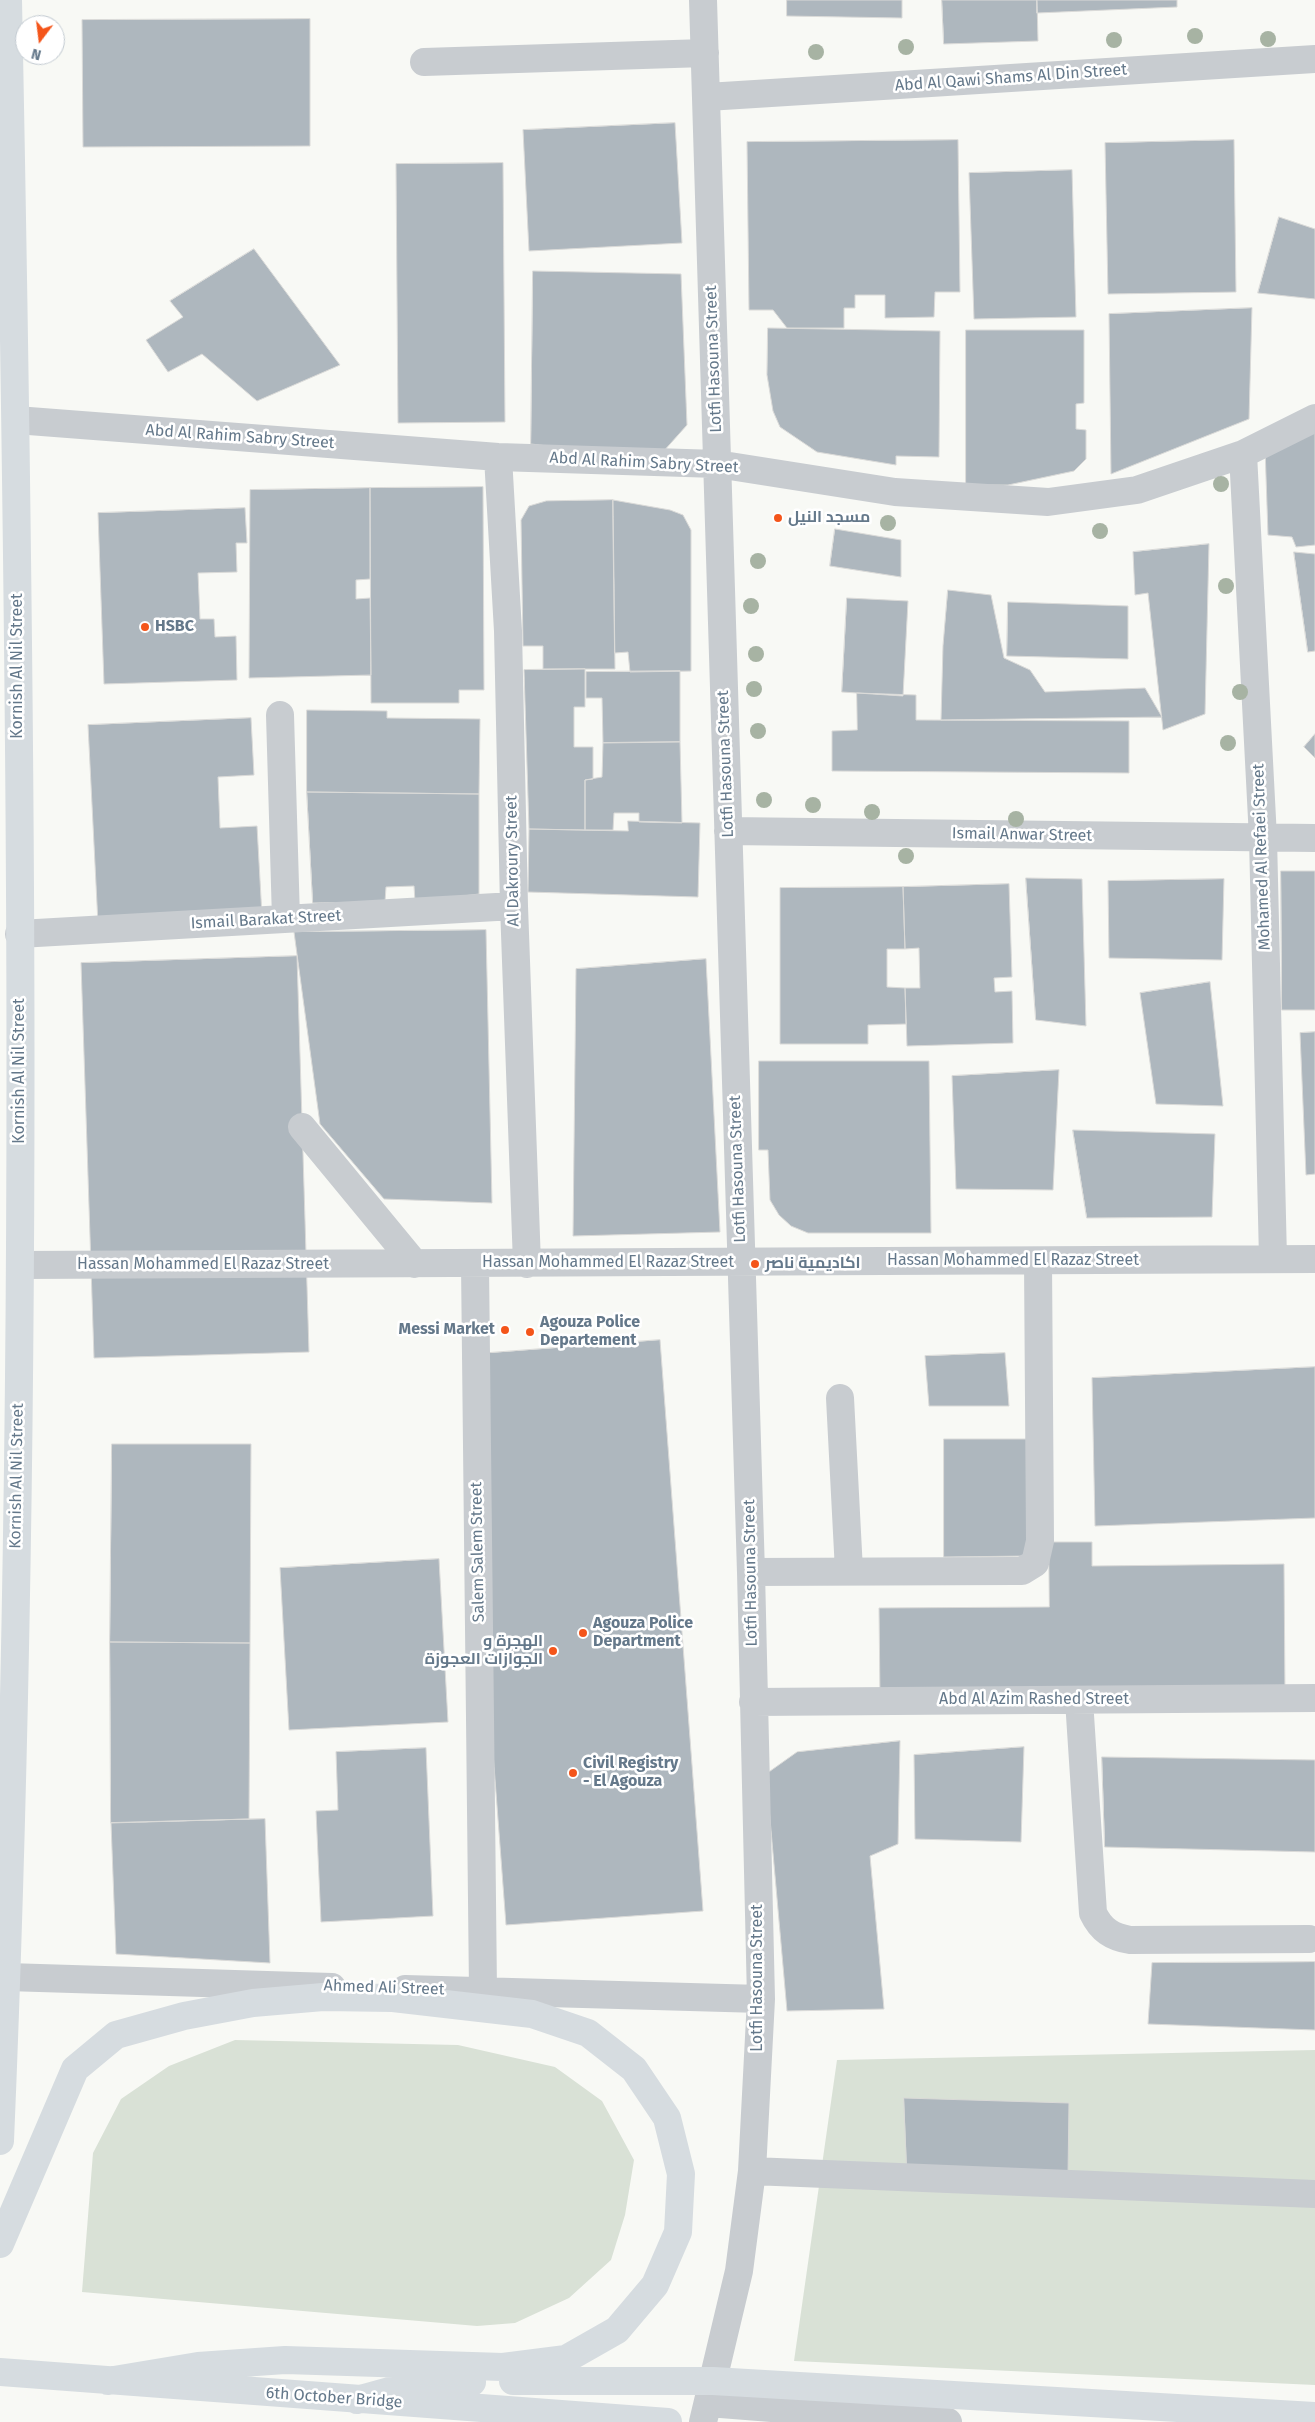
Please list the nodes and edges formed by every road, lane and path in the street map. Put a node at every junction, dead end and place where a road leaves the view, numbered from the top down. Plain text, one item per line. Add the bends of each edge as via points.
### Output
1 (8, 0) edge
2 (703, 0) edge
3 (706, 53) junction
4 (1315, 60) edge
5 (424, 62) dead end
6 (707, 97) junction
7 (1315, 418) edge
8 (16, 420) junction
9 (1243, 454) junction
10 (498, 457) junction
11 (717, 464) junction
12 (280, 716) dead end
13 (728, 831) junction
14 (1263, 838) junction
15 (1315, 838) edge
16 (514, 906) junction
17 (286, 919) junction
18 (19, 934) junction
19 (302, 1127) dead end
20 (1273, 1259) junction
21 (1315, 1259) edge
22 (1038, 1261) junction
23 (740, 1263) junction
24 (414, 1264) junction
25 (475, 1264) junction
26 (527, 1264) junction
27 (22, 1265) junction
28 (840, 1398) dead end
29 (752, 1572) junction
30 (849, 1572) junction
31 (1315, 1698) edge
32 (1079, 1700) junction
33 (754, 1702) junction
34 (1309, 1939) dead end
35 (7, 1977) junction
36 (483, 1991) junction
37 (761, 1999) junction
38 (0, 2141) edge
39 (752, 2171) junction
40 (1315, 2194) edge
41 (0, 2244) edge
42 (0, 2372) edge
43 (108, 2381) junction
44 (357, 2400) junction
45 (705, 2413) edge
46 (1315, 2416) edge
47 (668, 2422) edge
48 (948, 2422) edge

1 - 8 main road, Kornish Al Nil Street
2 - 3 street, Lotfi Hasouna Street
3 - 5 street
3 - 6 street, Lotfi Hasouna Street
4 - 6 street, Abd Al Qawi Shams Al Din Street
6 - 11 street, Lotfi Hasouna Street
7 - 9 street, Abd Al Rahim Sabry Street
8 - 10 street, Abd Al Rahim Sabry Street
8 - 18 main road, Kornish Al Nil Street
9 - 11 street, Abd Al Rahim Sabry Street via 1137,490 1048,502 895,492
9 - 14 street, Mohamed Al Refaei Street
10 - 11 street, Abd Al Rahim Sabry Street
10 - 16 street, Al Dakroury Street via 508,631
11 - 13 street, Lotfi Hasouna Street
12 - 17 street
13 - 14 street, Ismail Anwar Street
13 - 23 street, Lotfi Hasouna Street
14 - 15 street, Ismail Anwar Street
14 - 20 street, Mohamed Al Refaei Street
16 - 17 street, Ismail Barakat Street
16 - 26 street, Al Dakroury Street
17 - 18 street, Ismail Barakat Street
18 - 27 main road, Kornish Al Nil Street
19 - 24 street
20 - 21 street, Hassan Mohammed El Razaz Street
20 - 22 street, Hassan Mohammed El Razaz Street
22 - 23 street, Hassan Mohammed El Razaz Street
22 - 30 street via 1040,1540 1035,1563 1022,1571
23 - 26 street, Hassan Mohammed El Razaz Street
23 - 29 street, Lotfi Hasouna Street
24 - 25 street, Hassan Mohammed El Razaz Street
24 - 27 street, Hassan Mohammed El Razaz Street
25 - 26 street, Hassan Mohammed El Razaz Street
25 - 36 street, Salem Salem Street
27 - 35 main road, Kornish Al Nil Street
28 - 30 street
29 - 30 street
29 - 33 street, Lotfi Hasouna Street
31 - 32 street, Abd Al Azim Rashed Street
32 - 33 street, Abd Al Azim Rashed Street
32 - 34 street via 1092,1913 1104,1930 1116,1938 1130,1940
33 - 37 street, Lotfi Hasouna Street
35 - 36 street, Ahmed Ali Street
35 - 38 main road, Kornish Al Nil Street
36 - 37 street, Ahmed Ali Street
37 - 39 street, Lotfi Hasouna Street
39 - 40 street
39 - 45 street, Lotfi Hasouna Street via 739,2270
41 - 43 main road via 76,2069 116,2035 184,2016 253,2003 322,1997 393,1998 532,2014 588,2033 634,2069 667,2118 681,2174 678,2232 655,2285 617,2330 566,2358 503,2366 285,2360 198,2366
42 - 43 main road, 6th October Bridge
43 - 44 main road, 6th October Bridge
44 - 46 main road via 404,2387 445,2383 713,2381
44 - 47 main road, 6th October Bridge
45 - 48 street

